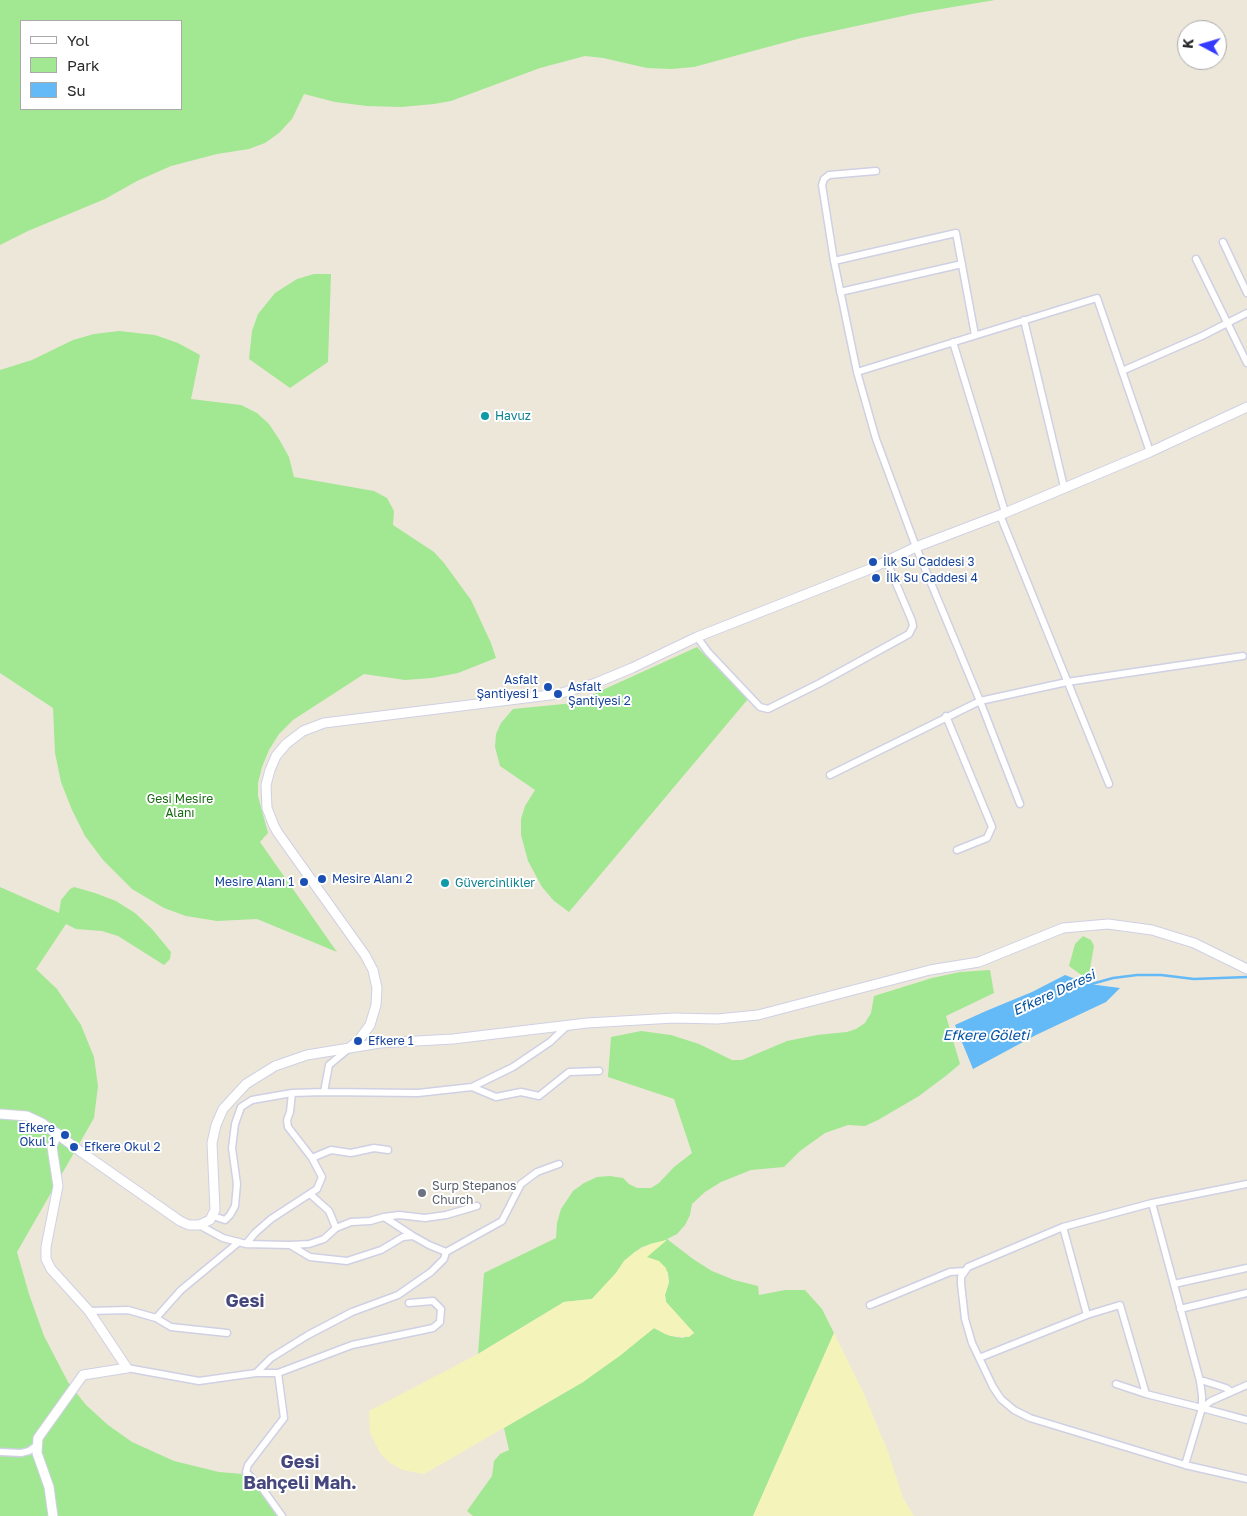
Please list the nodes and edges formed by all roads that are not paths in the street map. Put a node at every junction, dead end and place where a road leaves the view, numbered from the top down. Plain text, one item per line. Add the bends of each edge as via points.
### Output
1 (876, 171) dead end
2 (1223, 242) dead end
3 (1196, 259) dead end
4 (834, 261) junction
5 (962, 264) junction
6 (840, 292) junction
7 (1247, 293) edge
8 (1247, 313) edge
9 (1024, 320) junction
10 (1228, 324) junction
11 (975, 335) junction
12 (952, 342) junction
13 (1247, 364) edge
14 (1122, 371) junction
15 (856, 372) junction
16 (1247, 407) edge
17 (1150, 452) junction
18 (1064, 487) junction
19 (1003, 513) junction
20 (916, 547) junction
21 (887, 562) junction
22 (697, 637) junction
23 (1243, 656) dead end
24 (1067, 682) junction
25 (980, 701) junction
26 (946, 716) junction
27 (830, 775) dead end
28 (1109, 784) dead end
29 (1020, 804) dead end
30 (957, 850) dead end
31 (1247, 970) edge
32 (568, 1025) junction
33 (349, 1048) junction
34 (599, 1072) dead end
35 (472, 1087) junction
36 (324, 1092) junction
37 (292, 1093) junction
38 (0, 1114) edge
39 (57, 1133) junction
40 (388, 1150) dead end
41 (312, 1158) junction
42 (559, 1164) dead end
43 (1247, 1184) edge
44 (310, 1194) junction
45 (1152, 1203) junction
46 (477, 1206) dead end
47 (213, 1216) junction
48 (384, 1217) junction
49 (199, 1225) junction
50 (336, 1228) junction
51 (1063, 1228) junction
52 (414, 1236) junction
53 (239, 1242) junction
54 (246, 1244) junction
55 (290, 1245) junction
56 (446, 1252) junction
57 (1247, 1268) edge
58 (964, 1271) junction
59 (1174, 1284) junction
60 (1247, 1293) edge
61 (409, 1304) dead end
62 (870, 1306) dead end
63 (1180, 1309) junction
64 (89, 1311) junction
65 (1086, 1315) junction
66 (156, 1318) junction
67 (227, 1333) dead end
68 (979, 1358) junction
69 (127, 1368) junction
70 (256, 1373) junction
71 (278, 1373) junction
72 (1200, 1381) junction
73 (1116, 1384) dead end
74 (1247, 1385) edge
75 (1230, 1391) junction
76 (1146, 1394) junction
77 (1202, 1408) junction
78 (1247, 1420) edge
79 (36, 1446) junction
80 (0, 1452) edge
81 (1185, 1465) junction
82 (1247, 1479) edge
83 (53, 1516) edge
84 (282, 1516) edge

1 - 4 street via 829,175 823,182
2 - 7 street
3 - 10 street
4 - 5 street via 956,233
4 - 6 street
5 - 6 street
5 - 11 street
6 - 15 street
8 - 10 street
9 - 11 street
9 - 14 street via 1097,298
9 - 18 street
10 - 13 street
10 - 14 street
11 - 12 street
12 - 15 street
12 - 19 street
14 - 17 street
15 - 20 street via 876,439
16 - 17 street
17 - 18 street
18 - 19 street
19 - 20 street
19 - 24 street
20 - 21 street
20 - 25 street
21 - 22 street
21 - 22 street via 912,621 909,634 768,709 760,707
22 - 33 street via 605,679 558,694 324,723 303,731 286,744 270,770 266,785 267,808 274,826 364,954 376,988 376,1005 370,1024
23 - 24 street
24 - 25 street
24 - 28 street
25 - 26 street
25 - 29 street
26 - 27 street
26 - 30 street via 992,827 987,838
31 - 32 street via 1194,943 1152,930 1108,924 1063,928 979,962 930,970 758,1015
32 - 33 street
32 - 35 street via 550,1042 513,1067
33 - 36 street via 328,1065
33 - 47 street via 307,1055 275,1066 246,1084 224,1109 212,1143 216,1204
34 - 35 street via 569,1072 539,1096 521,1092 496,1097
35 - 36 street via 418,1093
36 - 37 street
37 - 41 street via 288,1127
37 - 47 street via 252,1100 242,1107 235,1124 232,1148 237,1184 235,1206 225,1220
38 - 39 street via 27,1116
39 - 49 street via 180,1221
39 - 64 street via 52,1147 58,1186 46,1259 51,1269
40 - 41 street via 374,1148 351,1153 331,1150
41 - 44 street via 322,1178 317,1189
42 - 56 street via 537,1172 521,1184 502,1220
43 - 45 street
44 - 50 street via 329,1211
44 - 54 street via 271,1219
45 - 51 street
45 - 59 street
46 - 48 street via 425,1218
47 - 49 street
48 - 50 street
48 - 52 street
49 - 53 street via 223,1238
50 - 55 street via 324,1239
51 - 58 street
51 - 65 street
52 - 55 street via 403,1237 381,1250 347,1261 310,1257
52 - 56 street
53 - 54 street
53 - 66 street via 181,1290
54 - 55 street
56 - 70 street via 444,1259 431,1272 398,1295 352,1312 308,1335 271,1358
57 - 59 street
58 - 62 street via 950,1272
58 - 68 street via 961,1277 963,1312
59 - 63 street
60 - 63 street
61 - 71 street via 434,1301 441,1309 440,1322 434,1328 352,1345
63 - 72 street
64 - 66 street via 128,1310
64 - 69 street
65 - 68 street
65 - 76 street via 1120,1305
66 - 67 street via 171,1327
68 - 81 street via 998,1394 1022,1415
69 - 70 street via 199,1381
69 - 79 street via 83,1374 45,1427
70 - 71 street
71 - 84 street via 284,1418 246,1472
72 - 75 street
72 - 77 street
73 - 76 street
74 - 75 street
75 - 77 street
76 - 77 street
77 - 78 street
77 - 81 street
79 - 80 street via 29,1451
79 - 83 street via 49,1487
81 - 82 street

